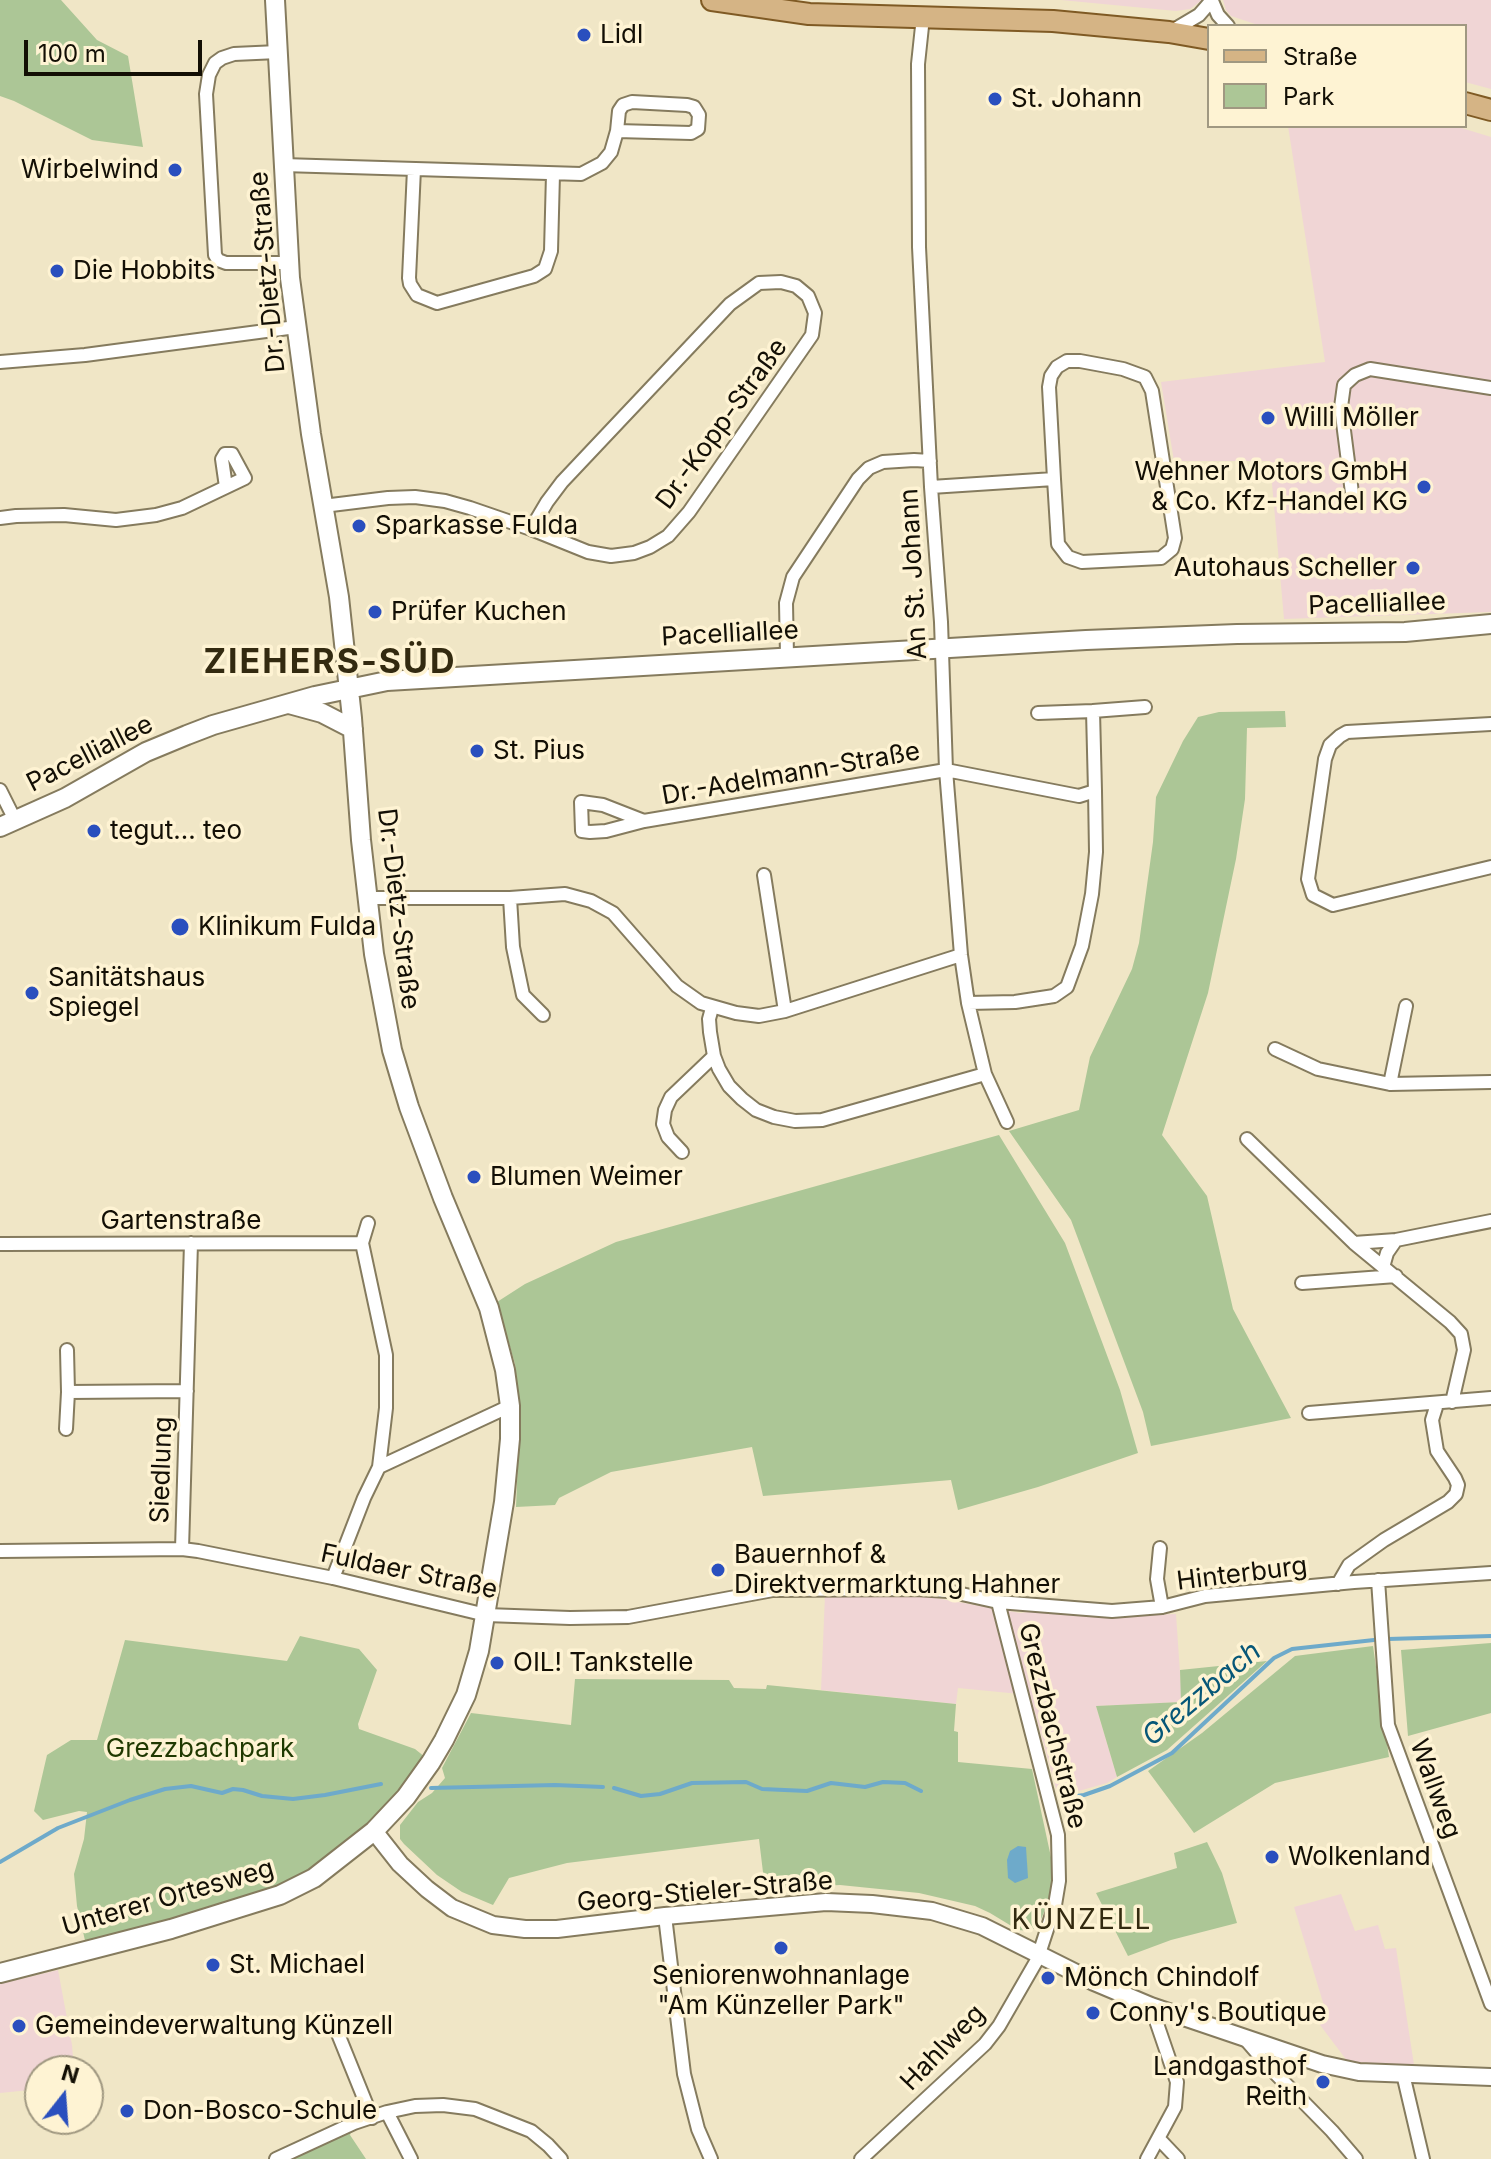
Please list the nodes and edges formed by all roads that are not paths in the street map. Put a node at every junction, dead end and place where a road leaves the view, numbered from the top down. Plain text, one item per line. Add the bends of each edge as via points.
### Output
1 (712, 0) edge
2 (1212, 0) edge
3 (275, 2) edge
4 (924, 8) edge
5 (1226, 24) edge
6 (1169, 32) junction
7 (1207, 39) edge
8 (278, 52) junction
9 (1467, 104) edge
10 (1491, 110) edge
11 (617, 131) junction
12 (283, 165) junction
13 (414, 169) junction
14 (553, 174) junction
15 (289, 263) junction
16 (296, 327) junction
17 (0, 362) edge
18 (1491, 388) edge
19 (930, 461) junction
20 (1054, 479) junction
21 (226, 487) dead end
22 (931, 487) junction
23 (1352, 493) dead end
24 (323, 506) junction
25 (0, 518) edge
26 (531, 529) junction
27 (1491, 624) edge
28 (941, 648) junction
29 (787, 656) junction
30 (349, 688) junction
31 (287, 704) junction
32 (1145, 707) dead end
33 (1093, 711) junction
34 (1038, 713) dead end
35 (1491, 724) edge
36 (353, 729) junction
37 (946, 770) junction
38 (0, 790) edge
39 (1095, 791) junction
40 (644, 821) junction
41 (8, 823) edge
42 (1491, 867) edge
43 (764, 875) dead end
44 (367, 898) junction
45 (510, 898) junction
46 (961, 955) junction
47 (968, 1003) junction
48 (1406, 1006) dead end
49 (712, 1008) junction
50 (785, 1011) junction
51 (543, 1015) dead end
52 (1275, 1049) dead end
53 (714, 1056) junction
54 (985, 1074) junction
55 (1491, 1082) edge
56 (1390, 1084) junction
57 (1007, 1122) dead end
58 (1247, 1139) dead end
59 (682, 1152) dead end
60 (1491, 1221) edge
61 (368, 1223) dead end
62 (1396, 1240) junction
63 (191, 1243) junction
64 (362, 1243) junction
65 (1354, 1243) junction
66 (0, 1244) edge
67 (1383, 1267) junction
68 (1396, 1276) junction
69 (1302, 1283) dead end
70 (67, 1350) dead end
71 (187, 1391) junction
72 (68, 1392) junction
73 (1491, 1398) edge
74 (1452, 1402) junction
75 (1437, 1404) junction
76 (510, 1406) junction
77 (1309, 1413) dead end
78 (66, 1429) dead end
79 (379, 1467) junction
80 (1160, 1548) dead end
81 (182, 1549) junction
82 (0, 1551) edge
83 (1491, 1573) edge
84 (333, 1578) junction
85 (1378, 1580) junction
86 (1338, 1584) junction
87 (998, 1602) junction
88 (1162, 1607) junction
89 (486, 1615) junction
90 (374, 1831) junction
91 (665, 1916) junction
92 (1039, 1954) junction
93 (0, 1973) edge
94 (1491, 2004) edge
95 (1151, 2006) junction
96 (334, 2024) dead end
97 (1246, 2040) junction
98 (1403, 2074) junction
99 (1491, 2077) edge
100 (387, 2112) junction
101 (372, 2118) junction
102 (1159, 2139) junction
103 (276, 2159) edge
104 (411, 2159) edge
105 (561, 2159) edge
106 (711, 2159) edge
107 (861, 2159) edge
108 (1147, 2159) edge
109 (1178, 2159) edge
110 (1356, 2159) edge
111 (1423, 2159) edge

1 - 4 main road via 868,17
2 - 5 street
2 - 6 street via 1199,15
3 - 8 main road, Dr.-Dietz-Straße
4 - 6 main road
4 - 19 street, An St. Johann via 918,64 919,247
6 - 7 main road
8 - 12 main road, Dr.-Dietz-Straße
8 - 15 street via 222,58 209,75 206,94 215,255 238,265
9 - 10 main road
11 - 11 street via 619,111 629,102 692,105 699,115 698,129 691,133
11 - 14 street via 602,163 581,174
12 - 13 street
12 - 15 main road, Dr.-Dietz-Straße
13 - 14 street
13 - 14 street via 409,278 417,295 437,303 545,269 551,251
15 - 16 main road, Dr.-Dietz-Straße
16 - 17 street
16 - 24 main road, Dr.-Dietz-Straße
18 - 23 street via 1370,369 1355,375 1344,385 1341,407
19 - 22 street, An St. Johann
19 - 29 street via 883,462 858,479 793,577 786,603
20 - 20 street via 1049,387 1057,367 1080,361 1145,377 1152,391 1173,523 1172,549 1161,558 1075,561 1058,544
20 - 22 street
21 - 25 street via 182,508 131,519
22 - 28 street, An St. Johann
24 - 26 street, Dr.-Kopp-Straße via 415,497 445,501
24 - 30 main road, Dr.-Dietz-Straße
26 - 26 street, Dr.-Kopp-Straße via 611,556 642,550 668,536 812,335 815,313 808,296 781,282 759,283 730,304 562,482
27 - 28 main road, Pacelliallee via 1405,632
28 - 29 main road, Pacelliallee
28 - 37 street, An St. Johann
29 - 30 main road, Pacelliallee via 408,679
30 - 31 main road, Pacelliallee
30 - 36 main road, Dr.-Dietz-Straße
31 - 36 main road
31 - 41 main road, Pacelliallee via 146,752
32 - 33 street
33 - 34 street
33 - 39 street
35 - 42 street via 1347,732 1334,740 1325,759 1308,879 1313,895 1333,905
36 - 44 main road, Dr.-Dietz-Straße
37 - 39 street via 1079,796
37 - 40 street, Dr.-Adelmann-Straße
37 - 46 street, An St. Johann
38 - 41 street
39 - 47 street via 1092,894 1067,987 1054,996
40 - 40 street, Dr.-Adelmann-Straße via 582,831 581,802 603,805
43 - 50 street
44 - 45 street
44 - 76 main road, Dr.-Dietz-Straße via 392,1050 425,1152 489,1308
45 - 49 street via 565,894 591,901 613,913 677,986
45 - 51 street via 520,985
46 - 47 street, An St. Johann
46 - 50 street
47 - 54 street, An St. Johann
48 - 56 street
49 - 50 street via 759,1016
49 - 53 street
52 - 56 street via 1318,1069
53 - 54 street via 729,1086 748,1105 795,1121 822,1120
53 - 59 street via 671,1097 665,1110 668,1137
54 - 57 street, An St. Johann
55 - 56 street
58 - 65 street
60 - 62 street
61 - 64 street
62 - 65 street
62 - 67 street
63 - 64 street, Gartenstraße
63 - 66 street, Gartenstraße
63 - 71 street, Siedlung
64 - 79 street via 386,1355
65 - 67 street
67 - 68 street
68 - 69 street
68 - 74 street via 1461,1334 1464,1350
70 - 72 street
71 - 72 street, Siedlung
71 - 81 street, Siedlung
72 - 78 street
73 - 74 street
74 - 75 street
75 - 77 street
75 - 86 street via 1432,1420 1437,1451 1455,1478 1456,1494 1349,1565
76 - 79 street
76 - 89 main road, Dr.-Dietz-Straße via 508,1473
79 - 84 street
80 - 88 street via 1157,1579
81 - 82 street, Fuldaer Straße
81 - 84 street, Fuldaer Straße
83 - 85 street, Hinterburg
84 - 89 street, Fuldaer Straße
85 - 86 street, Hinterburg
85 - 94 street, Wallweg via 1388,1725
86 - 88 street, Hinterburg via 1205,1596
87 - 88 street, Hinterburg via 1112,1611
87 - 89 street, Fuldaer Straße via 916,1589 773,1590 628,1617
87 - 92 street, Grezzbachstraße via 1058,1835 1059,1881
89 - 90 main road, Unterer Ortesweg via 472,1677 449,1731 415,1784
90 - 91 street, Georg-Stieler-Straße via 427,1889 452,1908 493,1925 557,1929
90 - 93 main road, Unterer Ortesweg via 314,1878 280,1895
91 - 92 street, Georg-Stieler-Straße via 826,1902 872,1904 964,1919
91 - 106 street via 684,2074
92 - 95 street, Georg-Stieler-Straße
92 - 107 street, Hahlweg via 985,2044
95 - 97 street, Georg-Stieler-Straße
95 - 102 street via 1177,2082 1175,2107
96 - 101 street
97 - 98 street, Georg-Stieler-Straße via 1322,2064
97 - 110 street
98 - 99 street, Georg-Stieler-Straße
98 - 111 street
100 - 101 street
100 - 104 street
100 - 105 street via 443,2105 475,2109 531,2131
101 - 103 street
102 - 108 street
102 - 109 street

